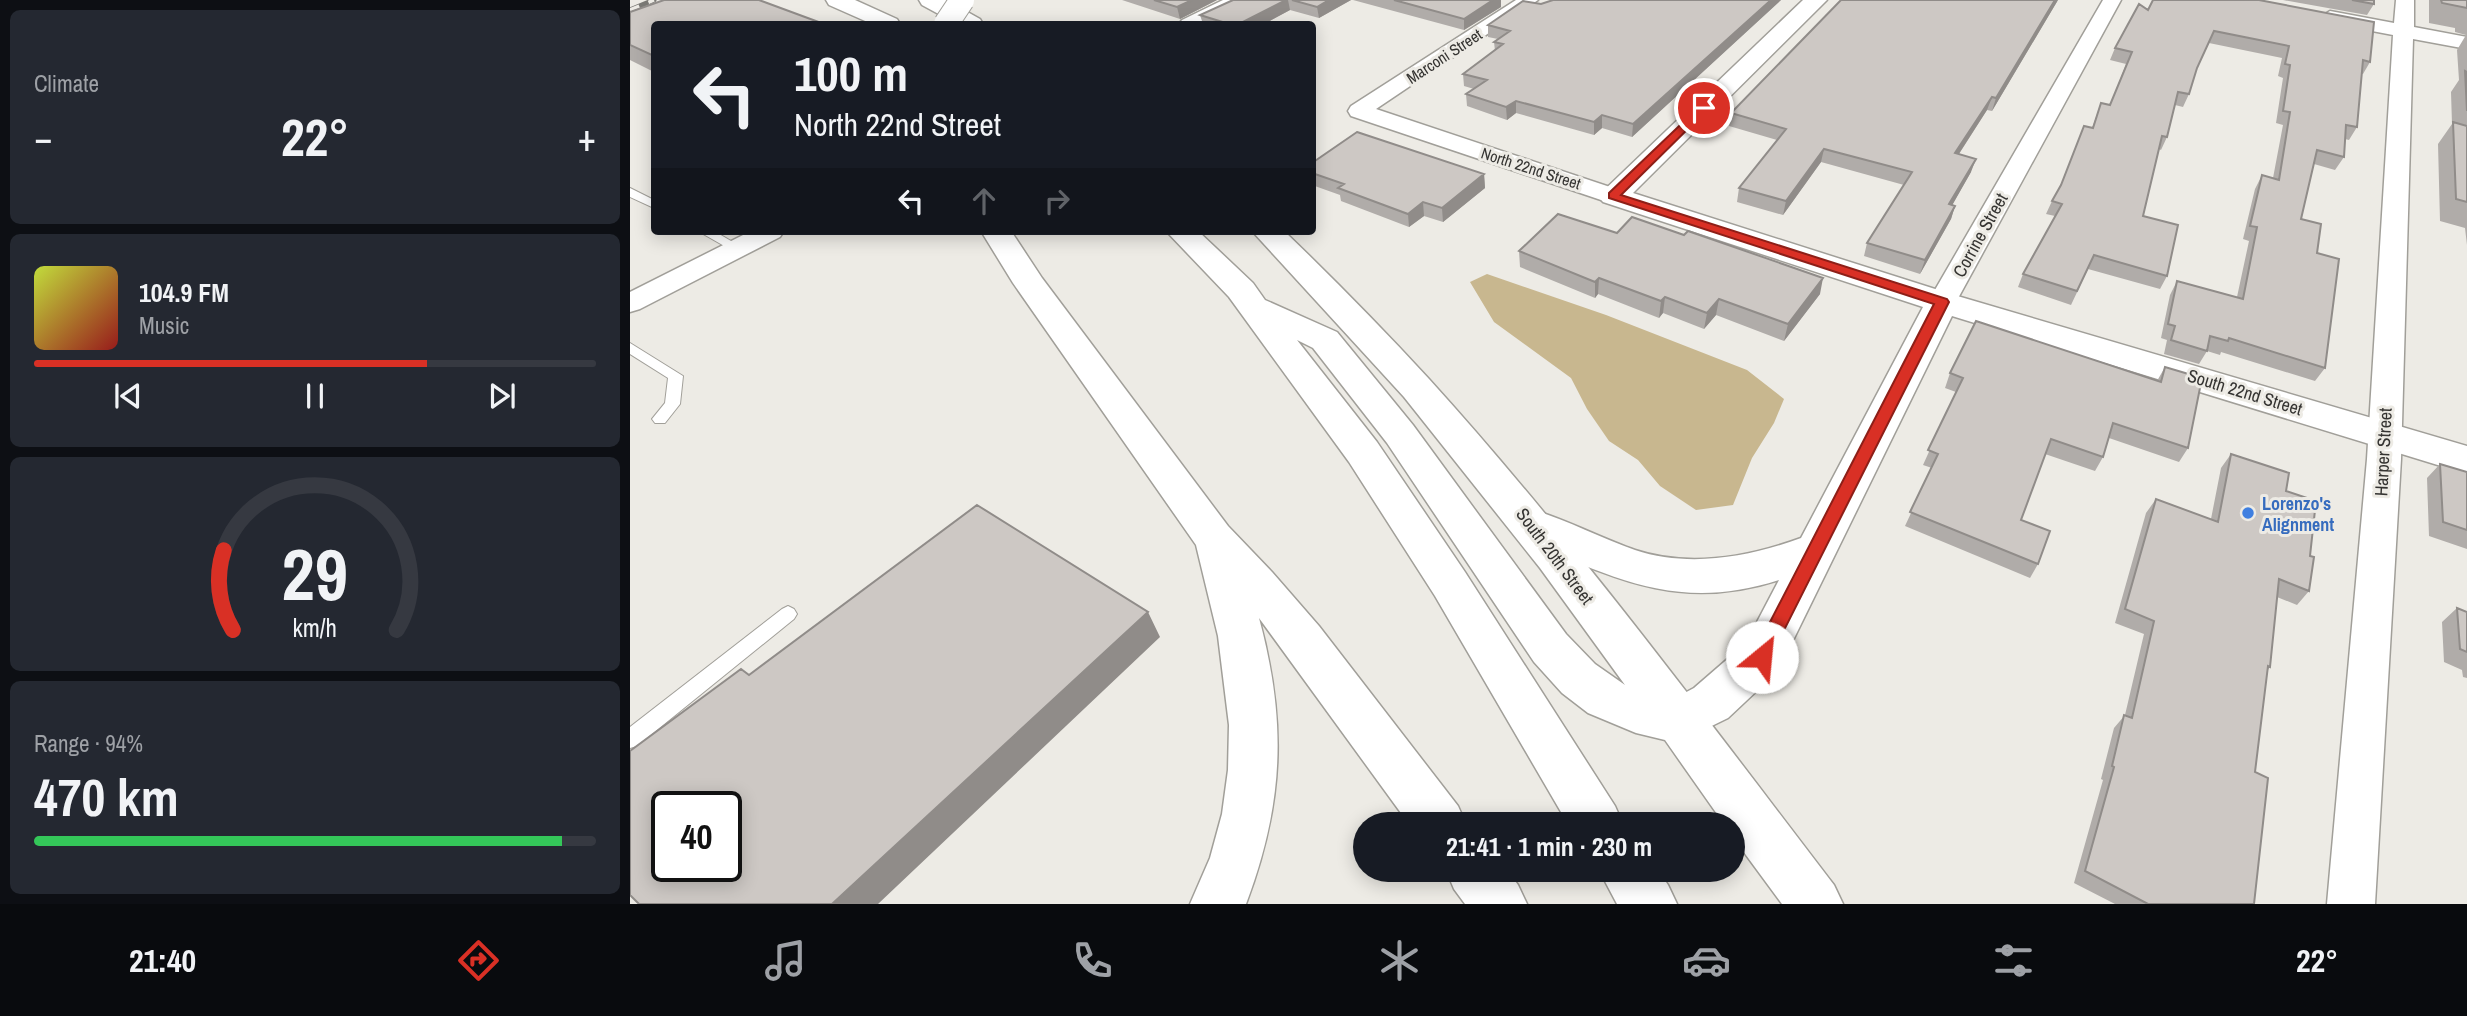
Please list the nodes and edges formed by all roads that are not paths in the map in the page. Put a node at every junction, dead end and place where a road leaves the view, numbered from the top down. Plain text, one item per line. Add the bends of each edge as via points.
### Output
1 (838, 0) edge
2 (932, 0) edge
3 (962, 0) edge
4 (1238, 0) edge
5 (1529, 0) edge
6 (1816, 0) edge
7 (2112, 0) edge
8 (2306, 13) edge
9 (2404, 16) edge
10 (883, 21) edge
11 (948, 21) edge
12 (967, 21) edge
13 (1195, 21) edge
14 (2467, 43) edge
15 (1359, 111) joint
16 (630, 192) edge
17 (1613, 196) junction
18 (651, 203) edge
19 (712, 235) edge
20 (763, 235) edge
21 (999, 235) edge
22 (1185, 235) edge
23 (1271, 235) edge
24 (737, 248) junction
25 (1942, 302) junction
26 (630, 303) edge
27 (1253, 305) junction
28 (630, 348) edge
29 (660, 419) dead end
30 (2385, 434) junction
31 (2467, 460) edge
32 (1534, 526) junction
33 (1213, 537) junction
34 (1819, 549) junction
35 (788, 614) dead end
36 (1677, 720) junction
37 (630, 739) edge
38 (1431, 812) edge
39 (1590, 812) edge
40 (1482, 882) edge
41 (1634, 882) edge
42 (1218, 904) edge
43 (1499, 904) edge
44 (1649, 904) edge
45 (1815, 904) edge
46 (2351, 904) edge

1 - 10 main road
2 - 12 main road
3 - 11 main road, bridge
4 - 13 street
5 - 15 street, Marconi Street
6 - 17 main road
7 - 25 street, Corrine Street
8 - 9 street
9 - 14 street
9 - 30 street, Harper Street
15 - 17 street, North 22nd Street
16 - 18 lane
17 - 25 main road, North 22nd Street
19 - 24 lane
20 - 24 street
21 - 33 main road
22 - 27 main road
23 - 32 main road, South 20th Street via 1332,293 1446,419
24 - 26 street
25 - 30 main road, South 22nd Street
25 - 34 main road, Corrine Street
27 - 36 main road via 1325,340 1400,435 1571,673 1613,704
27 - 39 main road via 1370,463
28 - 29 lane via 676,376 672,404
30 - 31 main road, South 22nd Street
30 - 46 street, Harper Street
32 - 34 main road via 1636,567 1699,577 1763,569
32 - 36 main road, South 20th Street
33 - 38 main road via 1303,640
33 - 42 main road via 1243,645 1255,725 1253,792 1242,845
34 - 36 main road, Corrine Street via 1762,657 1711,703
35 - 37 lane
36 - 45 main road, South 20th Street
40 - 43 main road
41 - 44 main road

